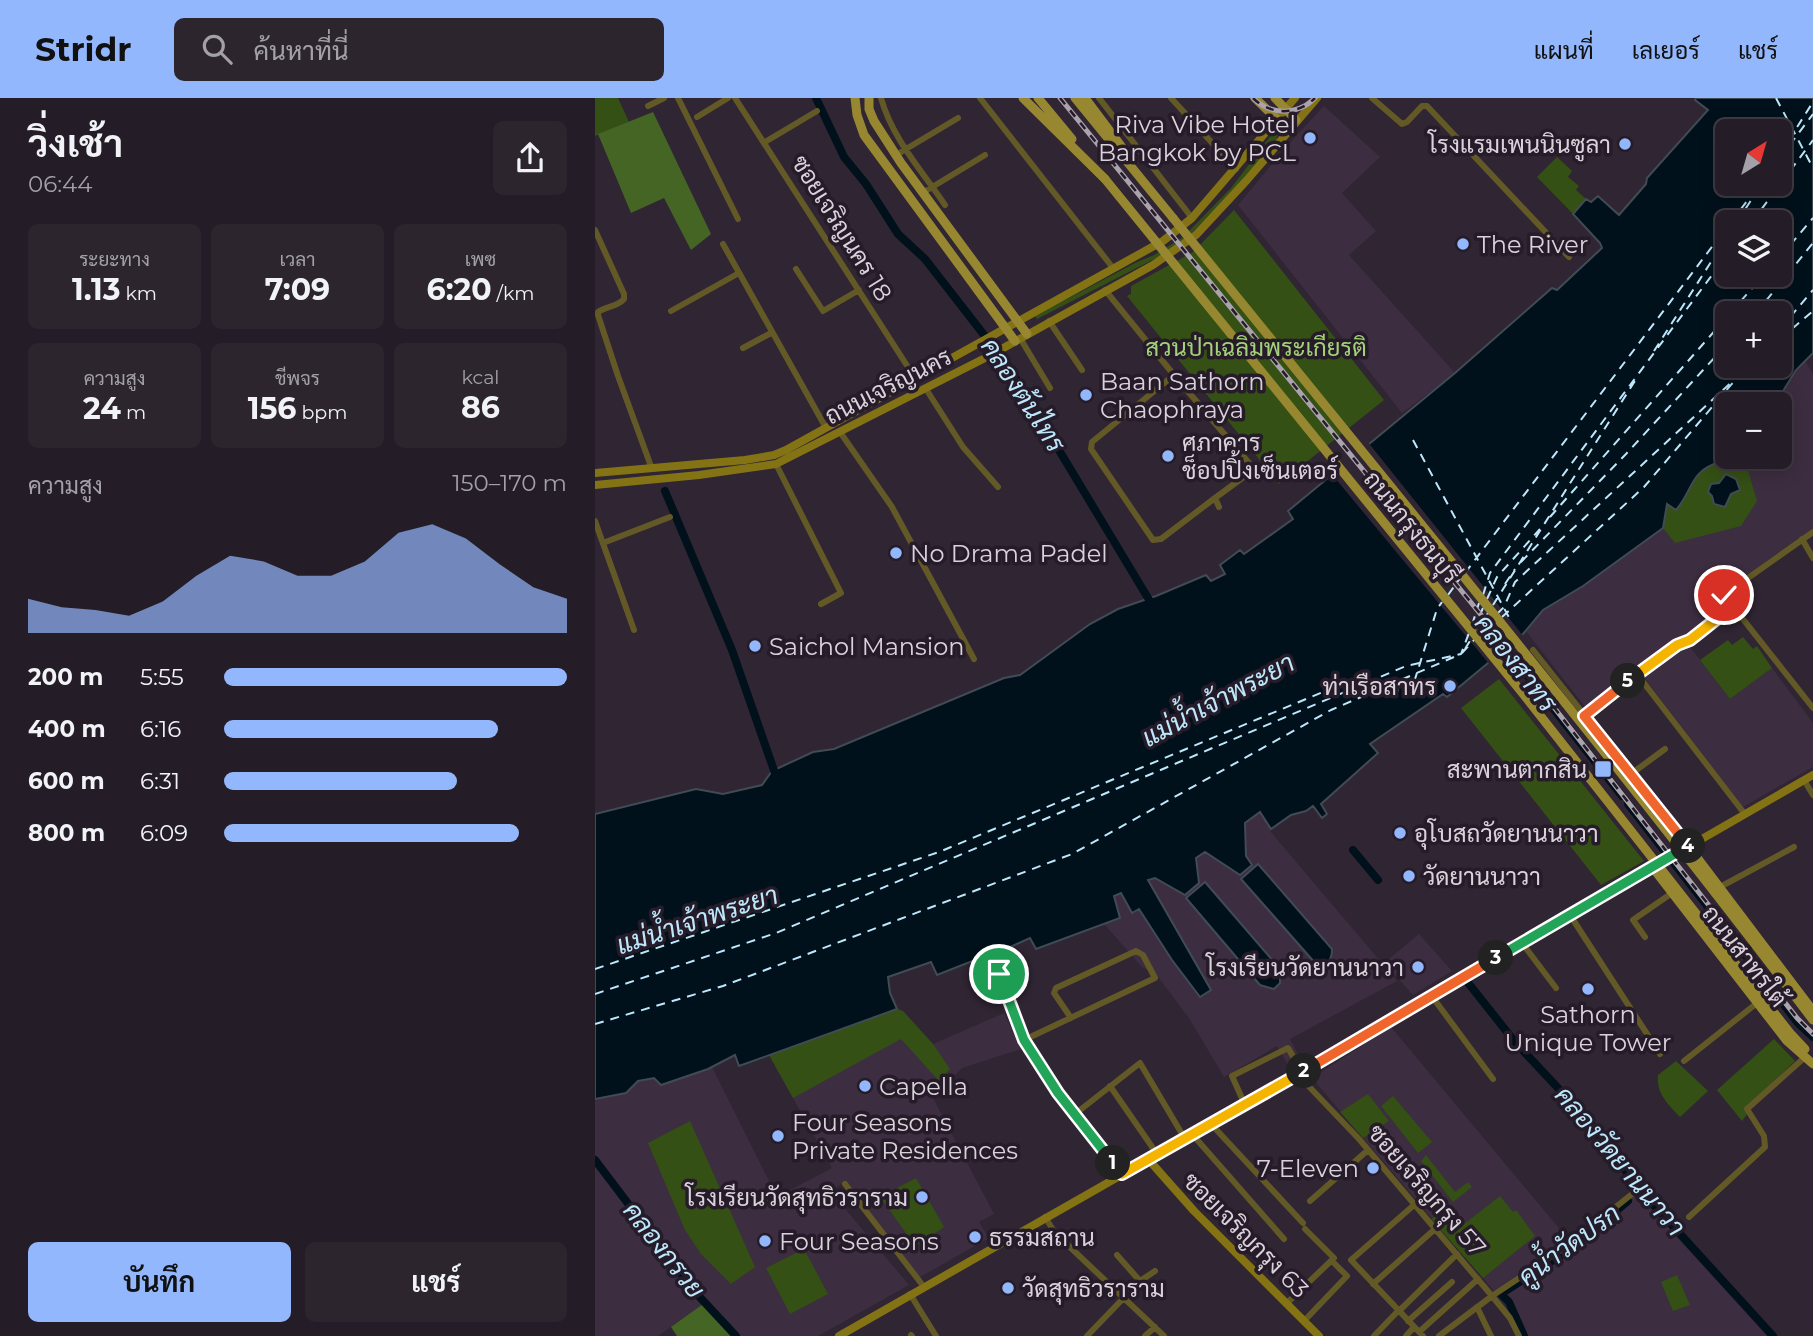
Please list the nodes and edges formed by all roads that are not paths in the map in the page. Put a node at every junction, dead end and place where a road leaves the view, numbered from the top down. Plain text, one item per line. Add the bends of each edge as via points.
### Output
1 (664, 98) edge
2 (678, 98) edge
3 (728, 98) edge
4 (736, 98) edge
5 (855, 98) edge
6 (869, 98) edge
7 (881, 98) edge
8 (980, 98) edge
9 (1023, 98) edge
10 (1038, 98) edge
11 (1075, 98) edge
12 (1086, 98) edge
13 (1099, 98) edge
14 (1171, 98) edge
15 (1255, 98) edge
16 (1275, 98) edge
17 (1295, 98) edge
18 (1317, 98) edge
19 (1371, 98) edge
20 (648, 106) dead end
21 (1285, 109) junction
22 (817, 111) dead end
23 (698, 117) dead end
24 (958, 118) dead end
25 (1276, 119) junction
26 (1296, 120) junction
27 (1288, 130) junction
28 (765, 142) junction
29 (906, 149) junction
30 (896, 155) junction
31 (985, 155) dead end
32 (1236, 170) junction
33 (1105, 179) junction
34 (933, 187) junction
35 (925, 194) junction
36 (914, 203) junction
37 (945, 205) dead end
38 (1173, 218) junction
39 (1192, 218) junction
40 (738, 219) dead end
41 (595, 230) edge
42 (723, 244) dead end
43 (1569, 257) dead end
44 (1113, 268) junction
45 (796, 269) dead end
46 (739, 273) junction
47 (859, 290) junction
48 (1105, 290) junction
49 (671, 312) dead end
50 (1019, 319) junction
51 (1049, 321) junction
52 (1005, 327) junction
53 (771, 332) junction
54 (1021, 337) junction
55 (743, 348) dead end
56 (1082, 370) dead end
57 (1174, 374) junction
58 (915, 378) junction
59 (1050, 388) dead end
60 (926, 389) junction
61 (827, 428) junction
62 (839, 432) junction
63 (776, 464) junction
64 (652, 468) junction
65 (595, 473) edge
66 (595, 485) edge
67 (998, 487) dead end
68 (1215, 498) junction
69 (1219, 507) dead end
70 (670, 517) dead end
71 (595, 521) edge
72 (1813, 532) edge
73 (1803, 539) junction
74 (603, 543) junction
75 (1813, 558) edge
76 (821, 604) dead end
77 (1733, 606) junction
78 (634, 630) dead end
79 (1533, 650) dead end
80 (974, 659) dead end
81 (1637, 674) junction
82 (1813, 708) edge
83 (1584, 716) junction
84 (1665, 749) dead end
85 (1631, 774) junction
86 (1813, 775) edge
87 (1804, 780) junction
88 (1813, 795) edge
89 (1744, 813) junction
90 (1689, 847) junction
91 (1794, 847) dead end
92 (1657, 865) junction
93 (1720, 887) junction
94 (1672, 893) junction
95 (1570, 915) junction
96 (1645, 937) dead end
97 (1522, 943) junction
98 (996, 969) dead end
99 (1556, 988) dead end
100 (1431, 995) junction
101 (1757, 1003) junction
102 (1813, 1011) edge
103 (1071, 1018) junction
104 (1813, 1020) edge
105 (1024, 1040) junction
106 (1660, 1054) dead end
107 (1808, 1054) edge
108 (1684, 1061) dead end
109 (1813, 1064) edge
110 (1300, 1073) junction
111 (1493, 1079) dead end
112 (1110, 1086) junction
113 (1245, 1105) junction
114 (1075, 1114) junction
115 (1211, 1124) junction
116 (1189, 1136) junction
117 (1368, 1150) junction
118 (1157, 1154) junction
119 (1148, 1159) junction
120 (1122, 1174) junction
121 (845, 1184) dead end
122 (1637, 1190) dead end
123 (1310, 1201) dead end
124 (1414, 1205) junction
125 (1045, 1217) junction
126 (1689, 1217) dead end
127 (1436, 1229) junction
128 (1284, 1239) dead end
129 (1457, 1254) junction
130 (1117, 1255) dead end
131 (1332, 1261) junction
132 (1156, 1270) dead end
133 (1478, 1279) junction
134 (1140, 1281) junction
135 (1452, 1282) dead end
136 (1374, 1284) junction
137 (923, 1287) junction
138 (910, 1294) junction
139 (1492, 1296) junction
140 (1124, 1299) junction
141 (1286, 1304) junction
142 (1477, 1307) junction
143 (1398, 1311) junction
144 (1304, 1321) junction
145 (1408, 1321) junction
146 (1155, 1327) junction
147 (1419, 1332) edge
148 (1445, 1334) edge
149 (838, 1336) edge
150 (936, 1336) edge
151 (1087, 1336) edge
152 (1145, 1336) edge
153 (1164, 1336) edge
154 (1319, 1336) edge
155 (1374, 1336) edge
156 (1406, 1336) edge
157 (1491, 1336) edge
158 (1518, 1336) edge

1 - 20 street
2 - 40 street
3 - 23 street
4 - 28 street, ซอยเจริญนคร 18
5 - 36 main road via 864,135
6 - 30 main road via 874,121
7 - 29 street via 886,117
8 - 44 street
9 - 33 main road
10 - 33 main road, ถนนกรุงธนบุรี
11 - 38 main road
12 - 38 main road
13 - 39 street
14 - 32 street
15 - 25 main road
16 - 21 main road
17 - 21 main road, ถนนเจริญนคร
18 - 26 main road, ถนนเจริญนคร
19 - 43 street via 1402,124 1427,106
21 - 25 main road, ถนนเจริญนคร
21 - 26 main road
22 - 28 street
24 - 29 street
25 - 27 main road
25 - 32 main road, ถนนเจริญนคร
26 - 27 main road, ถนนเจริญนคร
27 - 48 main road, ถนนเจริญนคร via 1196,235
28 - 47 street, ซอยเจริญนคร 18
29 - 30 street
29 - 34 street
30 - 35 main road
31 - 34 street
32 - 39 main road, ถนนเจริญนคร
33 - 107 main road, ถนนกรุงธนบุรี, bridge
34 - 35 street
34 - 37 street
35 - 36 main road
35 - 50 main road
36 - 52 main road
38 - 104 main road, bridge via 1546,676
39 - 44 main road, ถนนเจริญนคร via 1163,241
41 - 64 street via 624,293 619,305 602,309 598,315
42 - 46 street
44 - 50 main road, ถนนเจริญนคร
45 - 47 street via 823,312
46 - 49 street
46 - 53 street
47 - 58 street, ซอยเจริญนคร 18
48 - 51 main road, ถนนเจริญนคร
48 - 57 street
50 - 52 main road, ถนนเจริญนคร
50 - 54 main road
51 - 54 main road, ถนนเจริญนคร
51 - 56 street
52 - 54 main road
52 - 58 main road, ถนนเจริญนคร
53 - 55 street
53 - 61 street
54 - 59 street
54 - 60 main road, ถนนเจริญนคร
57 - 68 street via 1250,469
57 - 68 street via 1090,447 1153,540 1161,539
58 - 61 main road, ถนนเจริญนคร
60 - 62 main road, ถนนเจริญนคร
60 - 67 street via 963,447
61 - 64 main road, ถนนเจริญนคร via 774,455
62 - 63 main road, ถนนเจริญนคร
62 - 80 street via 892,507
63 - 66 main road, ถนนเจริญนคร
63 - 76 street via 841,593
64 - 65 main road, ถนนเจริญนคร
68 - 69 street
70 - 74 street
71 - 74 street
72 - 73 street
73 - 75 street
73 - 77 street via 1724,595
74 - 78 street
77 - 81 street
77 - 82 street
79 - 83 street
81 - 83 street
81 - 89 street
83 - 85 street
84 - 85 street
85 - 90 street
86 - 87 main road
87 - 88 street
87 - 89 main road
89 - 90 main road
90 - 92 main road
90 - 93 main road
91 - 93 street
92 - 94 main road, ถนนสาทรใต้
92 - 95 main road
93 - 102 main road
94 - 96 street via 1633,920
94 - 101 main road, ถนนสาทรใต้
95 - 97 main road
95 - 106 street
97 - 99 street
97 - 100 main road
98 - 105 street
100 - 110 main road
100 - 111 street
101 - 107 main road, ถนนสาทรใต้ via 1787,1041
101 - 108 street
103 - 103 street via 1054,993 1056,988 1136,951 1143,955 1155,978
103 - 105 street
105 - 114 street
107 - 109 main road, ถนนสาทรใต้
107 - 126 street via 1747,1109 1764,1136 1765,1147
110 - 113 main road
110 - 113 street, ซอยเจริญกรุง 57 via 1288,1048 1232,1076
110 - 117 street, ซอยเจริญกรุง 57
112 - 114 street
112 - 116 street via 1140,1063
112 - 118 street
113 - 115 main road
114 - 120 street
115 - 116 main road
115 - 131 street
116 - 118 main road
116 - 128 street
117 - 123 street
117 - 124 street, ซอยเจริญกรุง 57
118 - 119 main road
119 - 120 main road
119 - 141 main road, ซอยเจริญกรุง 63
120 - 125 main road
121 - 137 street
122 - 139 street via 1567,1246
124 - 127 street, ซอยเจริญกรุง 57
124 - 136 street via 1351,1260
125 - 137 main road
125 - 140 street via 1055,1233
127 - 129 street, ซอยเจริญกรุง 57
127 - 136 street
129 - 133 street, ซอยเจริญกรุง 57
129 - 143 street
130 - 134 street
131 - 141 street
131 - 144 street via 1347,1276
132 - 134 street
133 - 139 street, ซอยเจริญกรุง 57
133 - 147 street
134 - 140 street
135 - 145 street
136 - 143 street
137 - 138 main road
138 - 149 main road
138 - 150 street
139 - 142 street
139 - 158 street, ซอยเจริญกรุง 57
140 - 146 street
140 - 151 street
141 - 144 main road, ซอยเจริญกรุง 63
142 - 148 street
142 - 157 street
143 - 145 street
143 - 155 street
144 - 154 main road, ซอยเจริญกรุง 63
145 - 147 street
146 - 152 street
146 - 153 street
147 - 156 street

